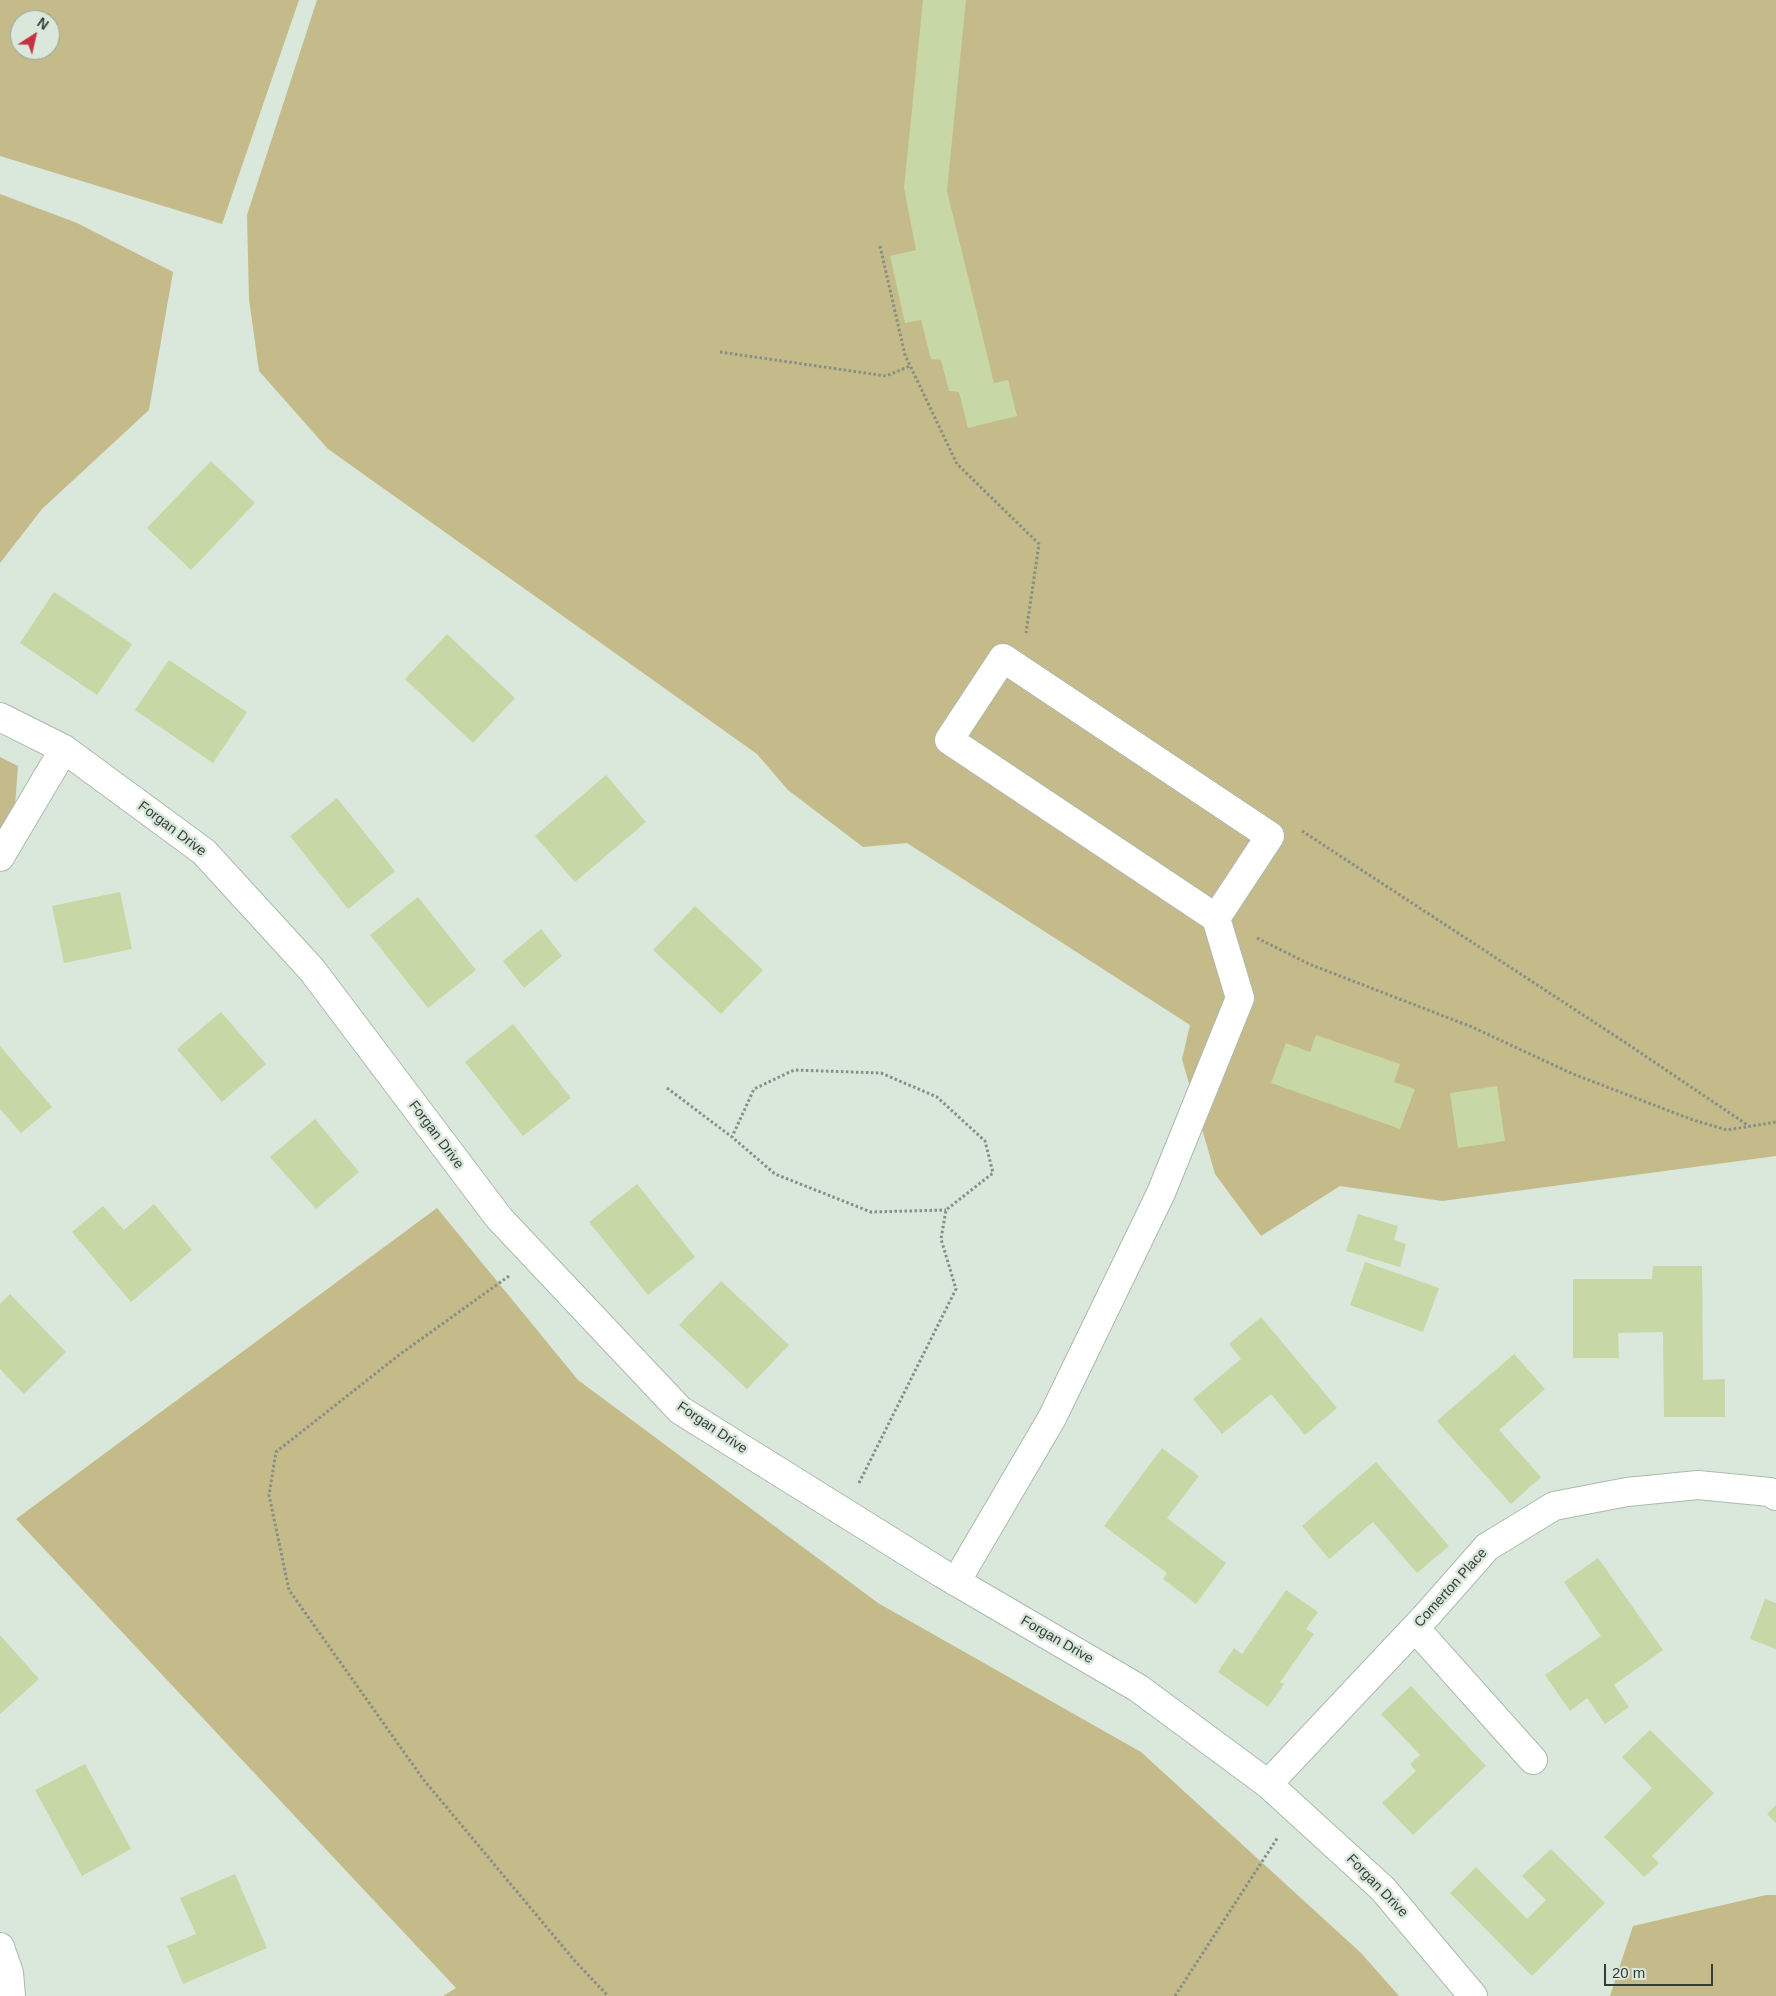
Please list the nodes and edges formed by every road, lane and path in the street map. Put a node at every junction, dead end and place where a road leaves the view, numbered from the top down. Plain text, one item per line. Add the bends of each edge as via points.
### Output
1 (880, 246) dead end
2 (720, 352) dead end
3 (910, 366) junction
4 (1021, 671) junction
5 (0, 717) edge
6 (64, 749) junction
7 (1300, 830) dead end
8 (0, 857) edge
9 (1216, 918) junction
10 (667, 1088) dead end
11 (1776, 1122) edge
12 (1749, 1126) junction
13 (732, 1137) junction
14 (946, 1210) junction
15 (535, 1257) junction
16 (1776, 1496) edge
17 (844, 1512) junction
18 (956, 1582) junction
19 (1415, 1628) junction
20 (1533, 1760) dead end
21 (1268, 1784) junction
22 (1296, 1809) junction
23 (0, 1947) edge
24 (11, 1996) edge
25 (608, 1996) edge
26 (1176, 1996) edge
27 (1473, 1996) edge

1 - 3 path
2 - 3 path via 886,376
3 - 4 path via 957,464 1039,544
4 - 9 street via 1270,836
4 - 9 street via 1003,658 948,740
5 - 6 street, Forgan Drive
6 - 8 street
6 - 15 street, Forgan Drive via 204,852 312,970 499,1218
7 - 12 path
9 - 12 path via 1310,964 1472,1027 1592,1081 1727,1130
9 - 18 street via 1240,998 1161,1193 1057,1410
10 - 13 path
11 - 12 path
13 - 14 path via 775,1174 870,1212
13 - 14 path via 754,1089 794,1070 881,1074 937,1097 984,1141 993,1172
14 - 17 path via 941,1239 956,1289
15 - 17 street, Forgan Drive via 680,1410
15 - 25 path via 399,1356 276,1452 269,1495 289,1590 423,1779 574,1960
16 - 19 street, Comerton Place via 1770,1492 1698,1485 1627,1492 1554,1506 1487,1547
17 - 18 street, Forgan Drive
18 - 21 street, Forgan Drive via 1138,1688
19 - 20 street
19 - 21 street, Comerton Place
21 - 22 street, Forgan Drive
22 - 26 path
22 - 27 street, Forgan Drive via 1383,1888
23 - 24 street via 9,1973

